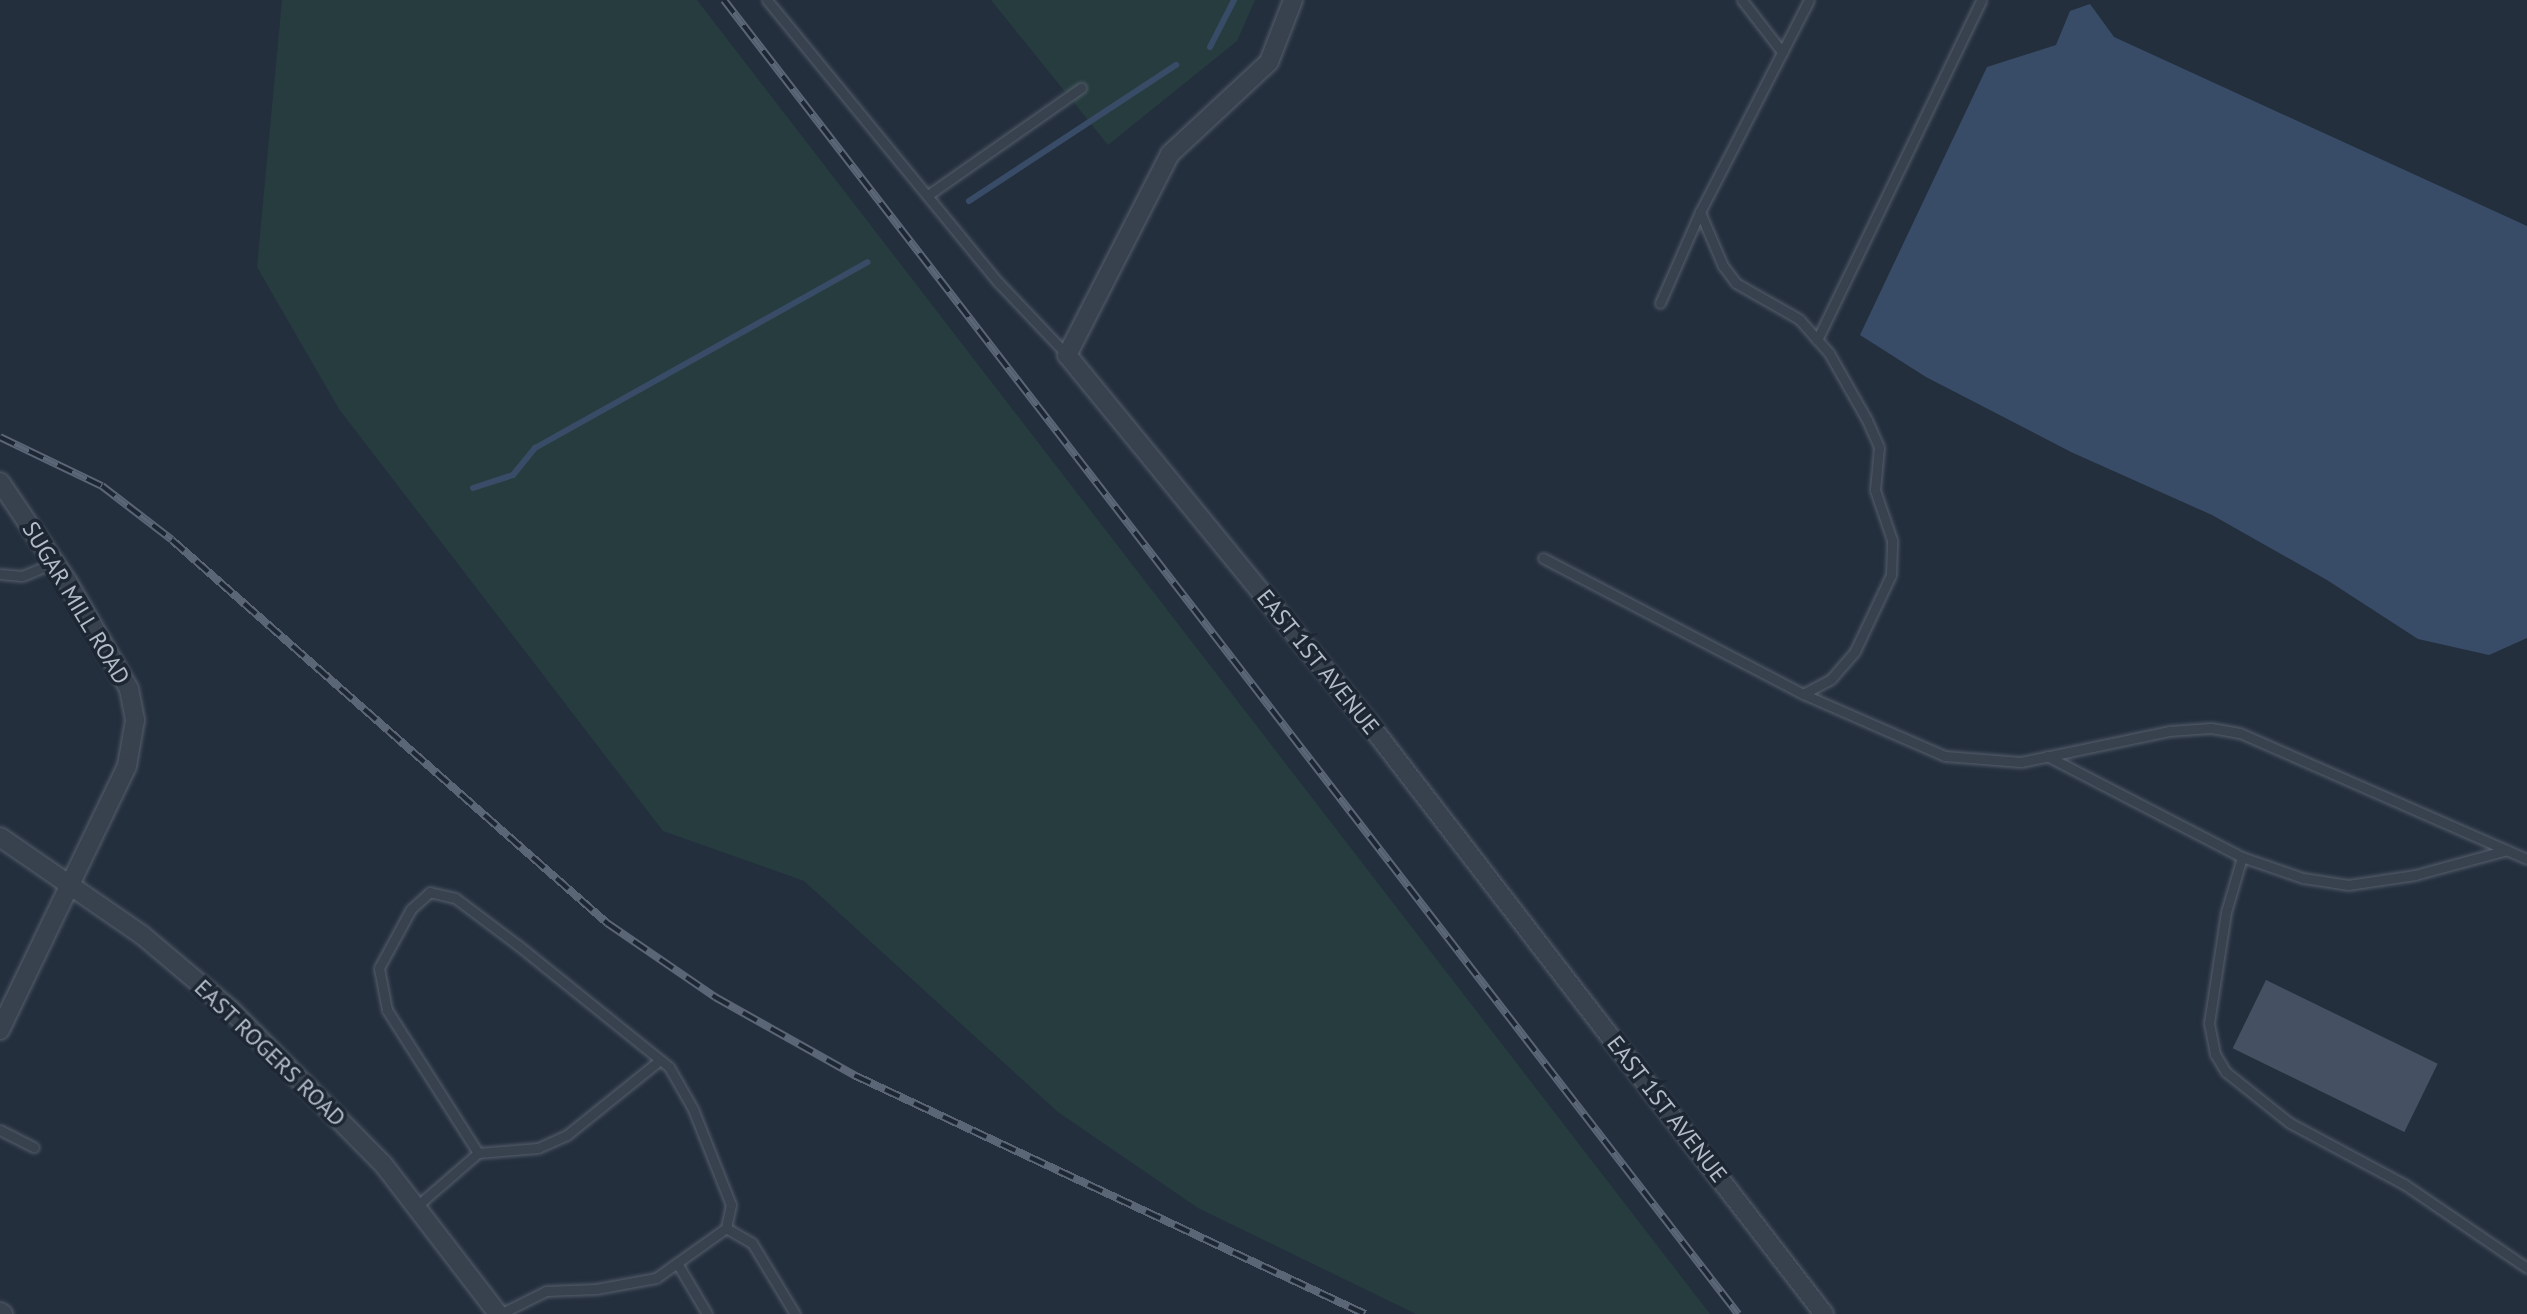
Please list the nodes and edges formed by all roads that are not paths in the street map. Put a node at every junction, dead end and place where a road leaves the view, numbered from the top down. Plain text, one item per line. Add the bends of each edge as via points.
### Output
1 (767, 0) edge
2 (1293, 0) edge
3 (1742, 0) edge
4 (1809, 0) edge
5 (1981, 0) edge
6 (1782, 52) junction
7 (1081, 88) dead end
8 (928, 195) junction
9 (1700, 212) junction
10 (1660, 303) dead end
11 (1817, 340) junction
12 (1067, 355) junction
13 (0, 482) edge
14 (1543, 558) dead end
15 (55, 563) junction
16 (0, 574) edge
17 (1803, 694) junction
18 (2048, 756) junction
19 (0, 837) edge
20 (2507, 850) junction
21 (2242, 857) junction
22 (2527, 859) edge
23 (71, 883) junction
24 (0, 1030) edge
25 (660, 1060) junction
26 (0, 1130) edge
27 (34, 1147) dead end
28 (478, 1153) junction
29 (417, 1206) junction
30 (726, 1228) junction
31 (677, 1263) junction
32 (2527, 1268) edge
33 (499, 1314) edge
34 (707, 1314) edge
35 (795, 1314) edge
36 (1824, 1314) edge

1 - 8 lane
2 - 12 street via 1269,62 1170,154
3 - 6 lane
4 - 6 lane
5 - 11 lane
6 - 9 lane
7 - 8 lane
8 - 12 lane via 999,283
9 - 10 lane
9 - 11 lane via 1723,267 1736,283 1799,319
11 - 17 lane via 1879,447 1875,490 1892,540 1891,575 1855,651 1831,679
12 - 36 street, EAST 1ST AVENUE via 1367,721
13 - 15 street, SUGAR MILL ROAD
14 - 17 lane
15 - 16 lane via 22,576
15 - 23 street, SUGAR MILL ROAD via 129,689 135,720 127,766
17 - 18 lane via 1945,756 2021,762
18 - 20 lane via 2169,731 2240,733
18 - 21 lane
19 - 23 street, EAST ROGERS ROAD
20 - 21 lane via 2415,875 2348,885 2303,878
20 - 22 lane
21 - 32 lane via 2226,912 2209,1023 2215,1054 2226,1072 2290,1123 2404,1184
23 - 24 street, SUGAR MILL ROAD
23 - 29 street, EAST ROGERS ROAD via 142,934 231,1010
25 - 28 lane via 567,1135 538,1148
25 - 28 lane via 455,898 430,892 411,909 379,968 387,1010
25 - 30 lane via 692,1109 731,1205
26 - 27 lane
28 - 29 lane
29 - 33 street, EAST ROGERS ROAD
30 - 31 lane
30 - 35 lane via 752,1243
31 - 33 lane via 656,1278 596,1289 546,1291
31 - 34 lane

